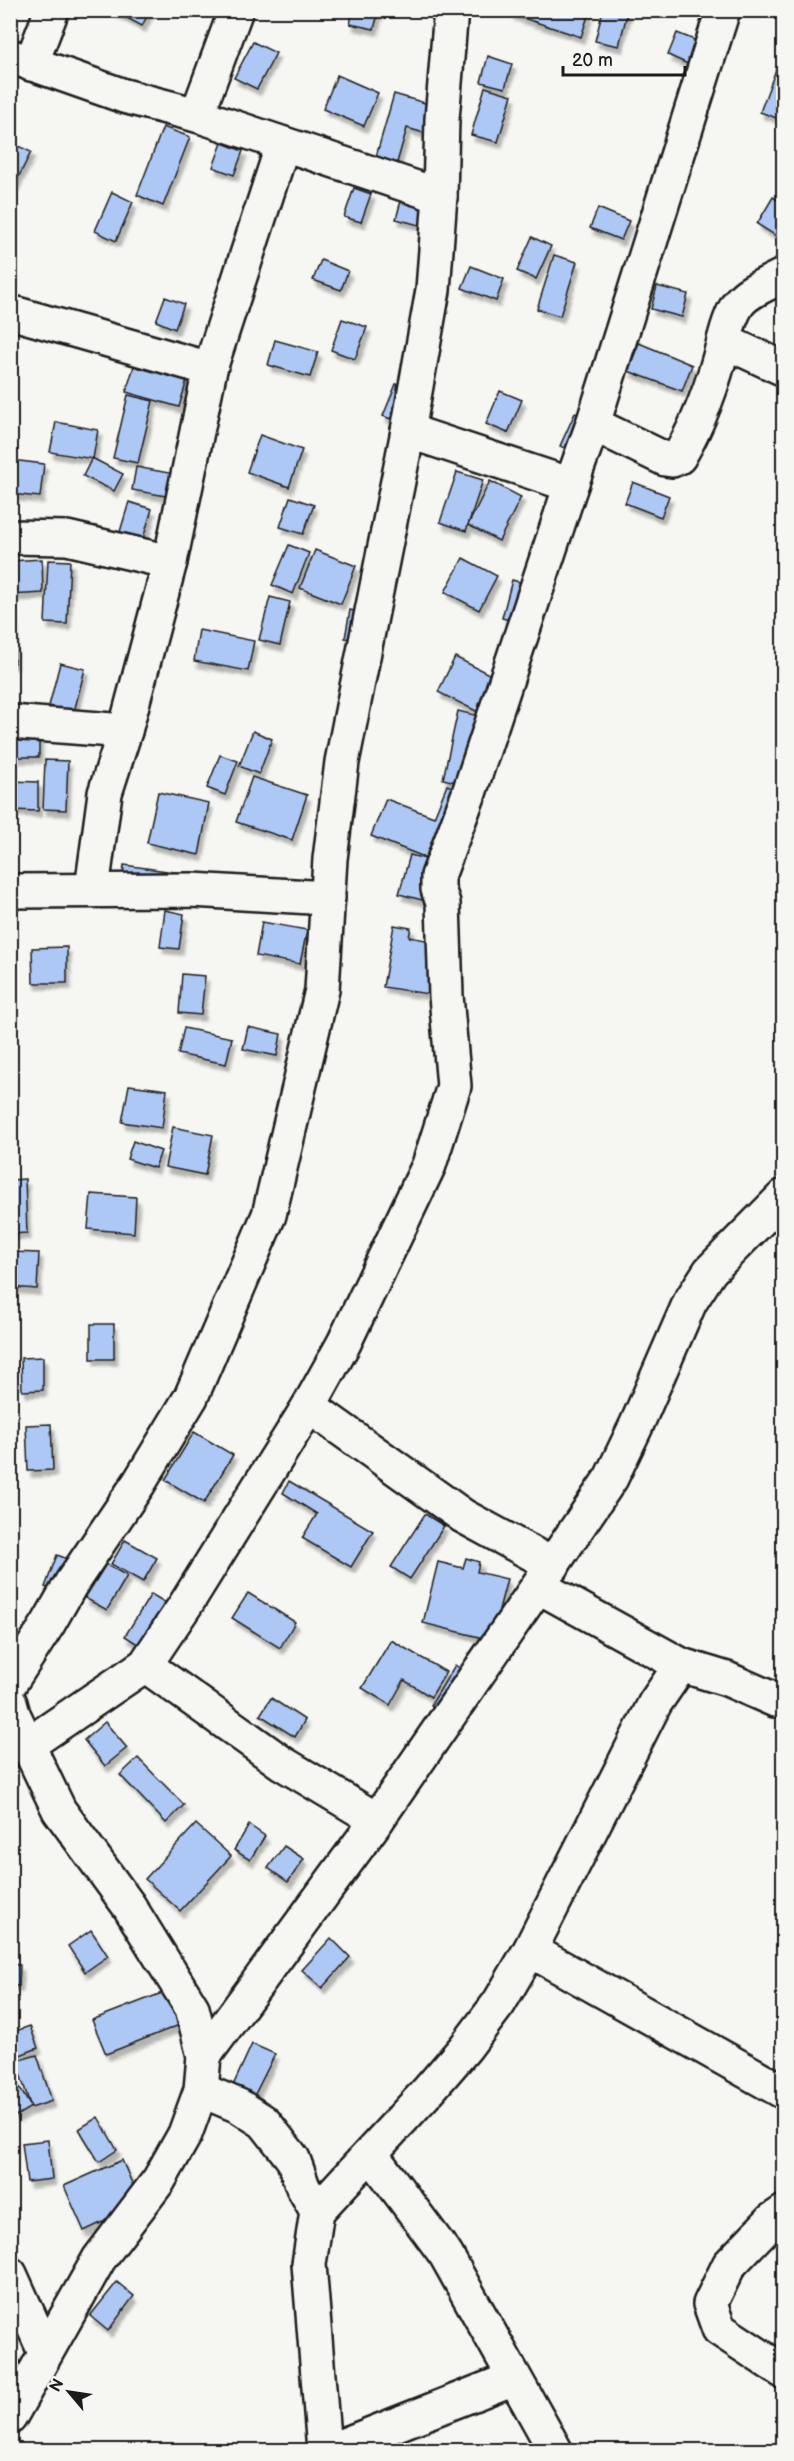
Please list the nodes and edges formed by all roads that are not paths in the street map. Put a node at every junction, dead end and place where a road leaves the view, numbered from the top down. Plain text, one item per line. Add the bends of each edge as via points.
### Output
1 (52, 10) edge
2 (236, 10) edge
3 (451, 10) edge
4 (723, 10) edge
5 (21, 60) edge
6 (197, 115) junction
7 (283, 144) junction
8 (440, 196) junction
9 (783, 275) edge
10 (10, 312) edge
11 (724, 341) junction
12 (210, 369) junction
13 (783, 369) edge
14 (593, 424) junction
15 (408, 431) junction
16 (571, 485) junction
17 (10, 537) edge
18 (170, 562) junction
19 (10, 722) edge
20 (125, 731) junction
21 (92, 889) junction
22 (10, 891) edge
23 (328, 898) junction
24 (783, 1196) edge
25 (309, 1406) junction
26 (546, 1576) junction
27 (145, 1665) junction
28 (681, 1665) junction
29 (781, 1702) edge
30 (11, 1704) edge
31 (28, 1744) junction
32 (377, 1820) junction
33 (531, 1950) junction
34 (204, 2056) junction
35 (201, 2090) junction
36 (783, 2092) edge
37 (371, 2154) junction
38 (316, 2211) junction
39 (783, 2212) edge
40 (10, 2274) edge
41 (45, 2352) junction
42 (783, 2372) edge
43 (514, 2378) junction
44 (10, 2417) edge
45 (324, 2451) edge
46 (331, 2451) edge
47 (555, 2451) edge

1 - 5 street
2 - 6 street
3 - 8 street
4 - 14 street
5 - 6 street via 124,96
6 - 7 street
7 - 8 street
7 - 12 street
8 - 15 street via 433,290
9 - 11 street via 745,295
10 - 12 street
11 - 13 street
11 - 14 street via 710,390 679,457 665,459
12 - 18 street
14 - 16 street
15 - 16 street
15 - 23 street via 342,762
16 - 25 street via 438,876 454,1086 445,1118 424,1175
17 - 18 street via 67,538
18 - 20 street
19 - 20 street
20 - 21 street via 105,793
21 - 22 street
21 - 23 street
23 - 30 street via 322,990 269,1215 190,1397 139,1483 72,1582
24 - 26 street via 710,1271 695,1294 611,1478
25 - 26 street
25 - 27 street
26 - 28 street
26 - 32 street
27 - 31 street
27 - 32 street via 282,1763
28 - 29 street
28 - 33 street via 655,1702
30 - 31 street
31 - 34 street via 59,1810 129,1906 192,2008
32 - 34 street
33 - 36 street
33 - 37 street via 499,2003 465,2048
34 - 35 street
35 - 38 street via 264,2122 293,2159
35 - 41 street via 185,2134 159,2181 99,2259
37 - 38 street
37 - 43 street via 446,2255
38 - 45 street via 309,2264
39 - 42 street via 729,2265 710,2304 718,2329
40 - 41 street
41 - 44 street
43 - 46 street
43 - 47 street

